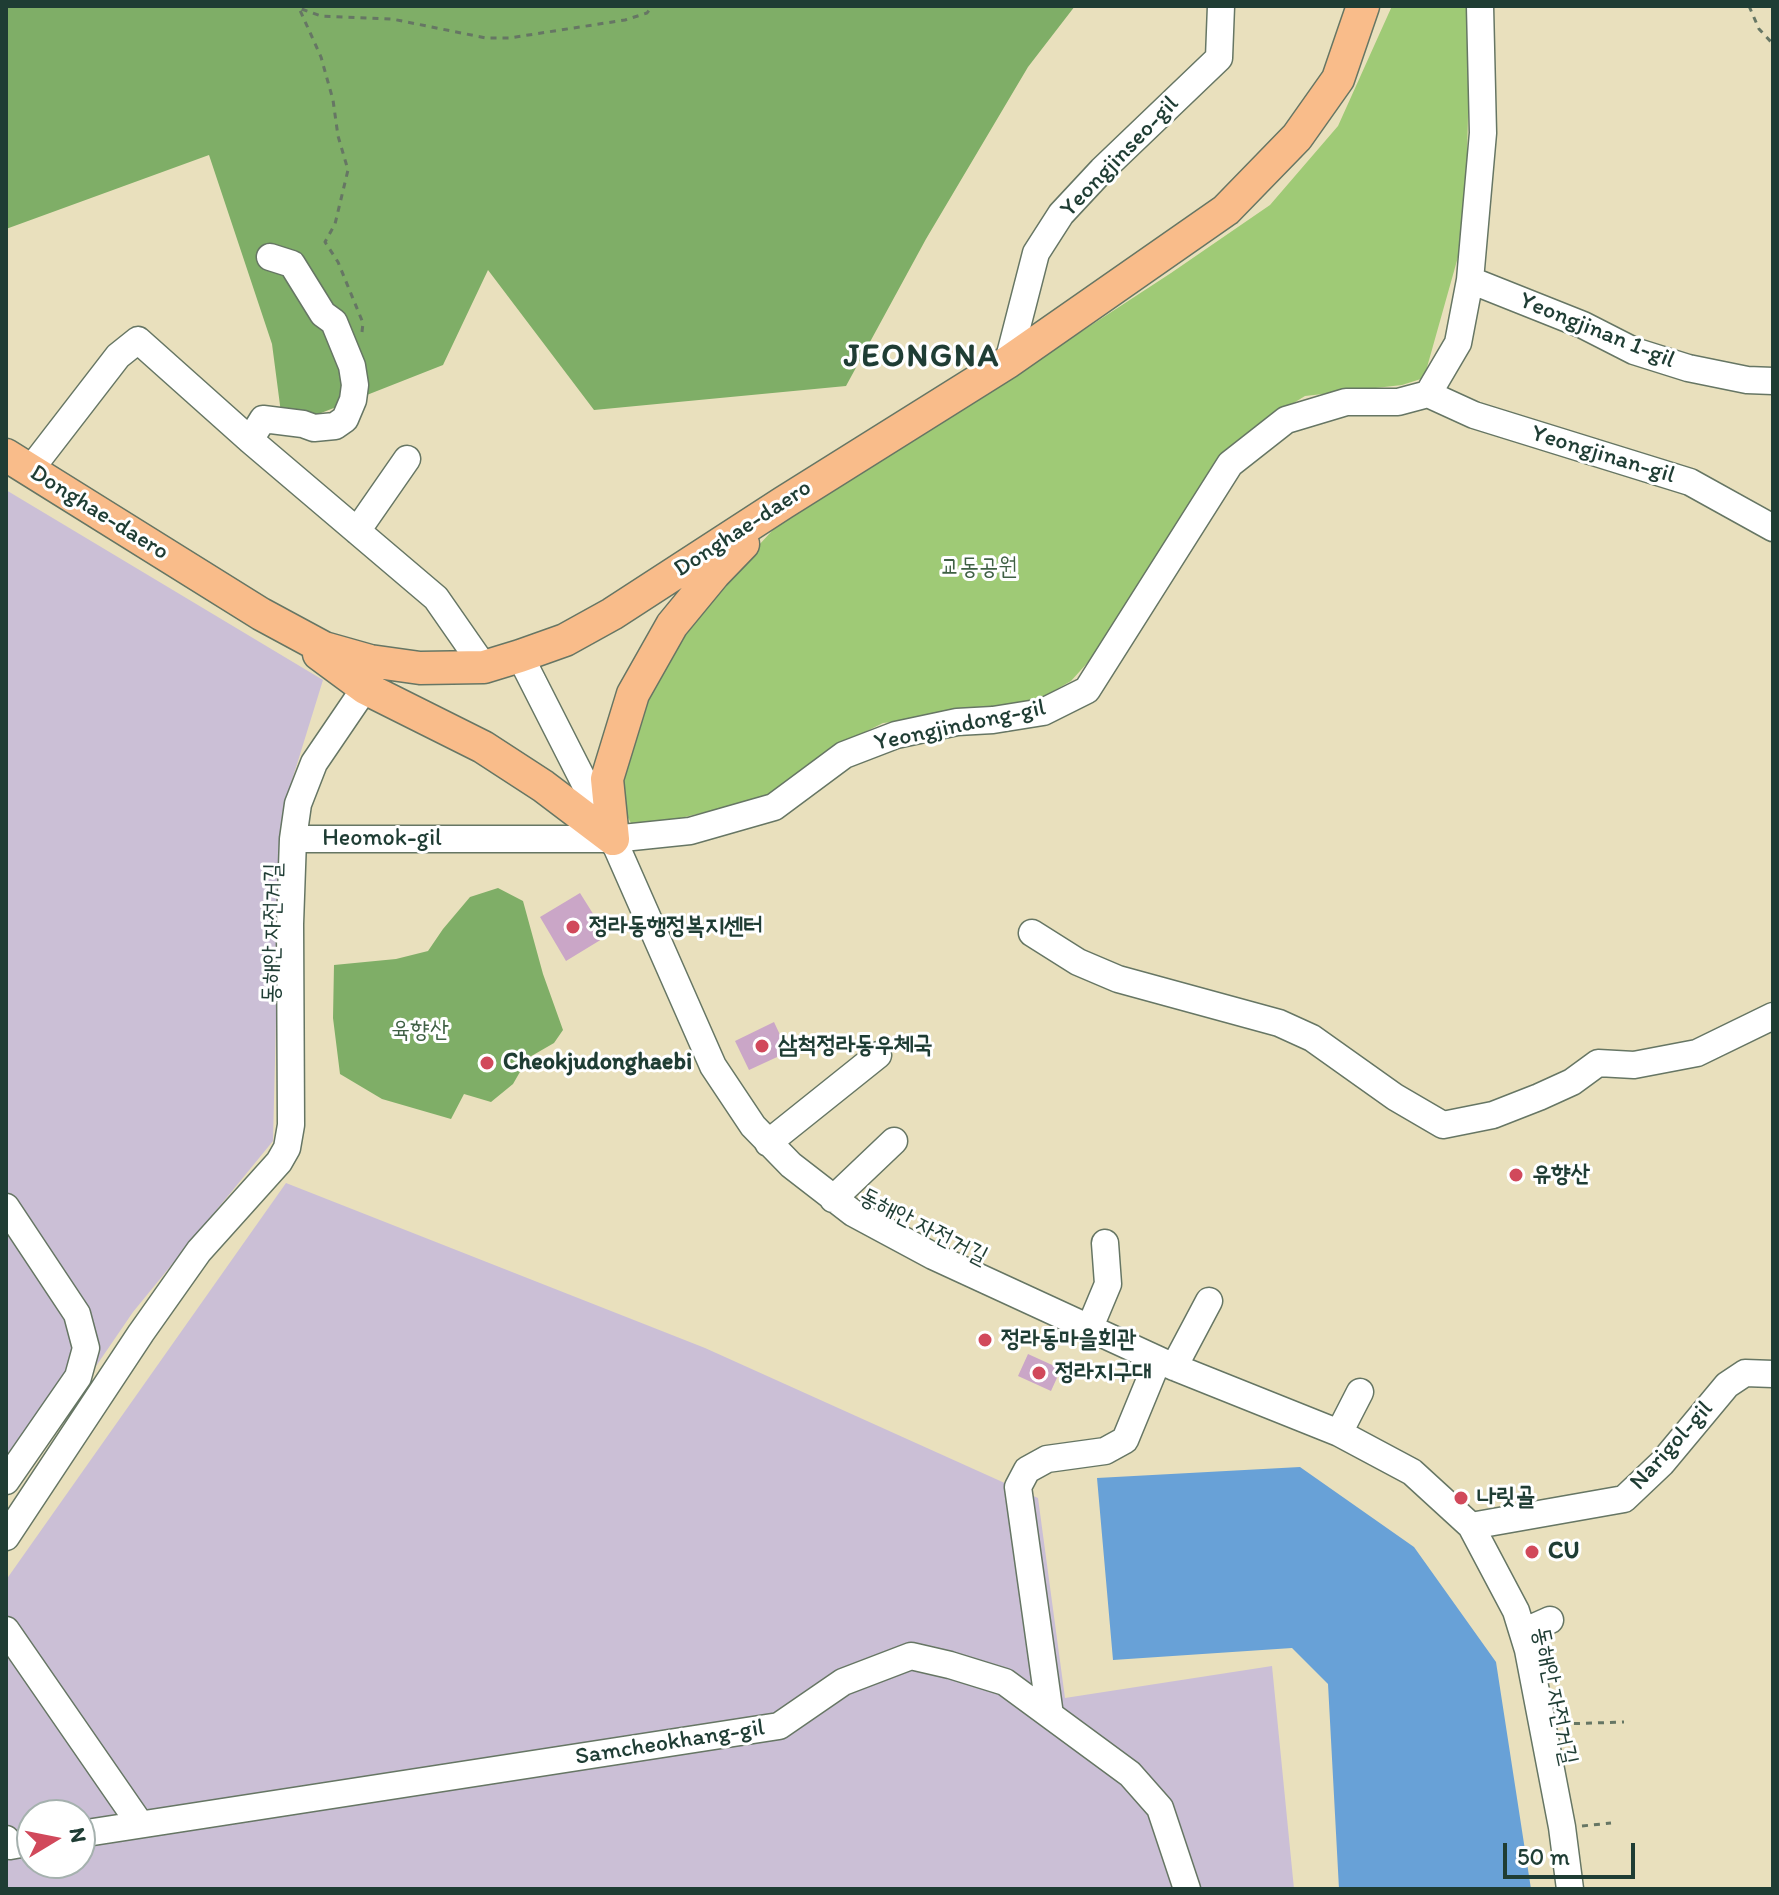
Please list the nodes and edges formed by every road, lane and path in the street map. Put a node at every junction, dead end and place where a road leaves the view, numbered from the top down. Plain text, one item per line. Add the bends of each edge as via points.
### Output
1 (652, 6) edge
2 (1221, 6) edge
3 (1363, 6) edge
4 (1480, 6) edge
5 (1749, 6) edge
6 (300, 7) edge
7 (1773, 44) edge
8 (270, 257) dead end
9 (1470, 280) junction
10 (1008, 362) junction
11 (352, 366) junction
12 (1773, 381) edge
13 (1428, 394) junction
14 (250, 440) junction
15 (407, 459) dead end
16 (18, 463) edge
17 (783, 503) junction
18 (1773, 528) edge
19 (357, 531) junction
20 (294, 634) junction
21 (520, 656) junction
22 (484, 667) junction
23 (365, 688) junction
24 (293, 839) junction
25 (613, 839) junction
26 (1032, 933) dead end
27 (1773, 1016) edge
28 (878, 1055) dead end
29 (894, 1141) dead end
30 (768, 1143) junction
31 (833, 1199) junction
32 (6, 1207) edge
33 (1105, 1243) dead end
34 (1209, 1301) dead end
35 (1090, 1327) junction
36 (1166, 1364) junction
37 (1773, 1374) edge
38 (1360, 1392) dead end
39 (1339, 1433) junction
40 (6, 1481) edge
41 (1471, 1526) junction
42 (6, 1537) edge
43 (1550, 1620) dead end
44 (6, 1630) edge
45 (1523, 1632) junction
46 (1050, 1715) junction
47 (1624, 1722) dead end
48 (1543, 1724) junction
49 (1611, 1823) dead end
50 (140, 1824) junction
51 (1562, 1827) junction
52 (96, 1831) edge
53 (1187, 1889) edge
54 (1570, 1889) edge

1 - 6 path via 625,20 509,38 392,19 321,16
2 - 10 street, Yeongjinseo-gil via 1219,58 1102,170 1061,214 1036,253
3 - 10 main road, Donghae-daero via 1338,79 1297,137 1226,210
4 - 9 street via 1483,133
5 - 7 path
6 - 11 path via 321,57 348,170 335,224 325,242 363,323 360,353
8 - 11 street via 292,264 323,314 334,322
9 - 12 street, Yeongjinan 1-gil via 1634,351 1688,368
9 - 13 street via 1458,343
10 - 17 main road, Donghae-daero
11 - 14 street via 355,385 345,419 314,428 263,419
13 - 18 street, Yeongjinan-gil via 1474,415 1690,482
13 - 25 street, Yeongjindong-gil via 1398,402 1346,402 1286,420 1230,464 1087,690 1043,712 896,735 844,755 774,807 690,831
14 - 16 street via 138,340
14 - 19 street
15 - 19 street
16 - 20 main road, Donghae-daero
17 - 21 main road, Donghae-daero via 612,614 565,640
17 - 25 main road via 672,625 633,694 607,779
19 - 22 street via 436,598
20 - 22 main road, Donghae-daero via 346,655 395,666
20 - 23 main road
21 - 22 main road, Donghae-daero
21 - 25 street
23 - 24 street via 314,763 298,804
23 - 25 main road via 483,747
24 - 25 street, Heomok-gil
24 - 42 street, Heomok-gil via 287,1148 199,1251
25 - 30 street via 713,1066
26 - 27 street via 1118,979 1279,1023 1312,1038 1443,1125 1493,1115 1539,1097 1598,1063 1634,1065 1697,1053
28 - 30 street
29 - 31 street
30 - 31 street
31 - 35 street via 912,1246
32 - 40 street via 77,1314 86,1348 78,1377
33 - 35 street via 1108,1284
34 - 36 street
35 - 36 street
36 - 39 street
36 - 46 street via 1125,1440 1105,1451 1047,1459 1027,1470 1018,1487
37 - 41 street, Narigol-gil via 1745,1373 1727,1385 1662,1463 1624,1499
38 - 39 street
39 - 41 street via 1412,1472
41 - 45 street
43 - 45 street
44 - 50 street
45 - 48 street
46 - 50 street, Samcheokhang-gil via 1005,1682 911,1656 843,1682 779,1726
46 - 53 street, Samcheokhang-gil via 1130,1774 1160,1808
47 - 48 path
48 - 51 street
49 - 51 path
50 - 52 street, Samcheokhang-gil
51 - 54 street

